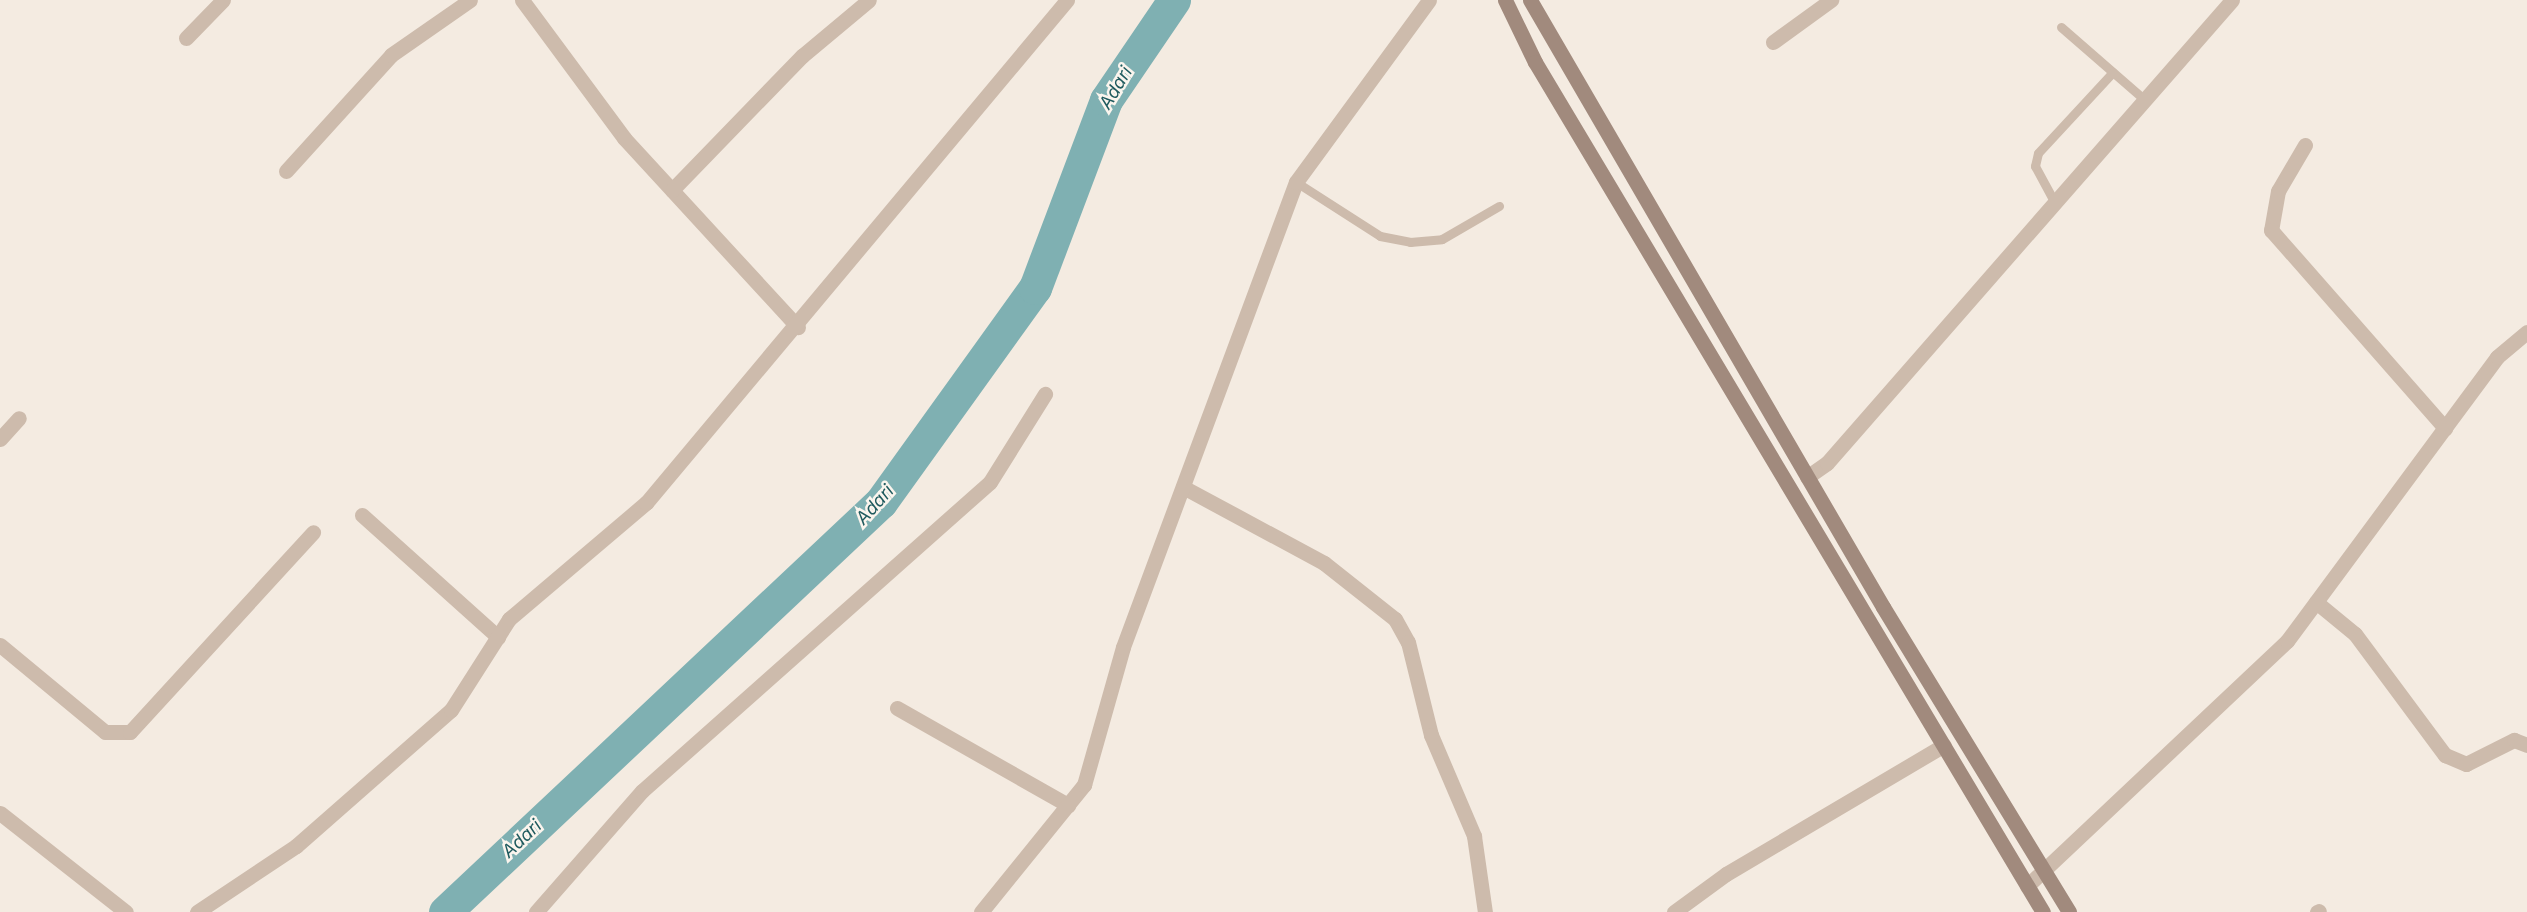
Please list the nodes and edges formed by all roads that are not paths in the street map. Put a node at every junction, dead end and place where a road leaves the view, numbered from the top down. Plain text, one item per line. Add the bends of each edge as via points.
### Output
1 (223, 0) edge
2 (470, 0) edge
3 (522, 0) edge
4 (869, 0) edge
5 (1067, 0) edge
6 (1429, 0) edge
7 (1505, 0) edge
8 (1530, 0) edge
9 (1831, 0) edge
10 (2232, 0) edge
11 (2061, 27) dead end
12 (186, 38) dead end
13 (1773, 42) dead end
14 (2114, 72) junction
15 (2145, 100) junction
16 (2306, 145) dead end
17 (286, 171) dead end
18 (1296, 182) junction
19 (672, 190) junction
20 (2055, 203) junction
21 (1499, 206) dead end
22 (798, 327) junction
23 (2527, 332) edge
24 (1045, 394) dead end
25 (19, 418) dead end
26 (2445, 428) junction
27 (0, 439) edge
28 (1807, 477) junction
29 (1183, 487) junction
30 (362, 515) dead end
31 (313, 531) dead end
32 (2316, 602) junction
33 (498, 637) junction
34 (0, 645) edge
35 (897, 708) dead end
36 (1944, 745) junction
37 (2527, 745) edge
38 (1068, 805) junction
39 (0, 813) edge
40 (2044, 871) junction
41 (2027, 886) junction
42 (126, 912) edge
43 (197, 912) edge
44 (536, 912) edge
45 (981, 912) edge
46 (1485, 912) edge
47 (1674, 912) edge
48 (2043, 912) edge
49 (2069, 912) edge

1 - 12 street
2 - 17 street via 391,55
3 - 19 street via 624,138
4 - 19 street via 802,56
5 - 22 street
6 - 18 street
7 - 36 main road via 1535,62
8 - 28 main road
9 - 13 street
10 - 15 street
11 - 14 lane
14 - 15 lane
14 - 20 lane via 2038,153 2035,166
15 - 20 street
16 - 26 street via 2278,191 2271,230
18 - 21 lane via 1380,236 1410,242 1442,239
18 - 29 street
19 - 22 street
20 - 28 street via 1827,463
22 - 33 street via 646,502 510,619
23 - 26 street via 2497,357
24 - 44 street via 990,482 642,791
25 - 27 street
26 - 32 street
28 - 40 main road
29 - 38 street via 1123,647 1084,785
29 - 46 street via 1324,563 1395,619 1408,642 1431,735 1474,836
30 - 33 street
31 - 34 street via 130,732 105,732
32 - 37 street via 2355,634 2445,756 2466,765 2514,740
32 - 40 street via 2287,641
33 - 43 street via 451,710 296,846
35 - 38 street
36 - 41 main road
36 - 47 street via 1726,874
38 - 45 street
39 - 42 street
40 - 41 street
40 - 49 main road
41 - 48 main road

